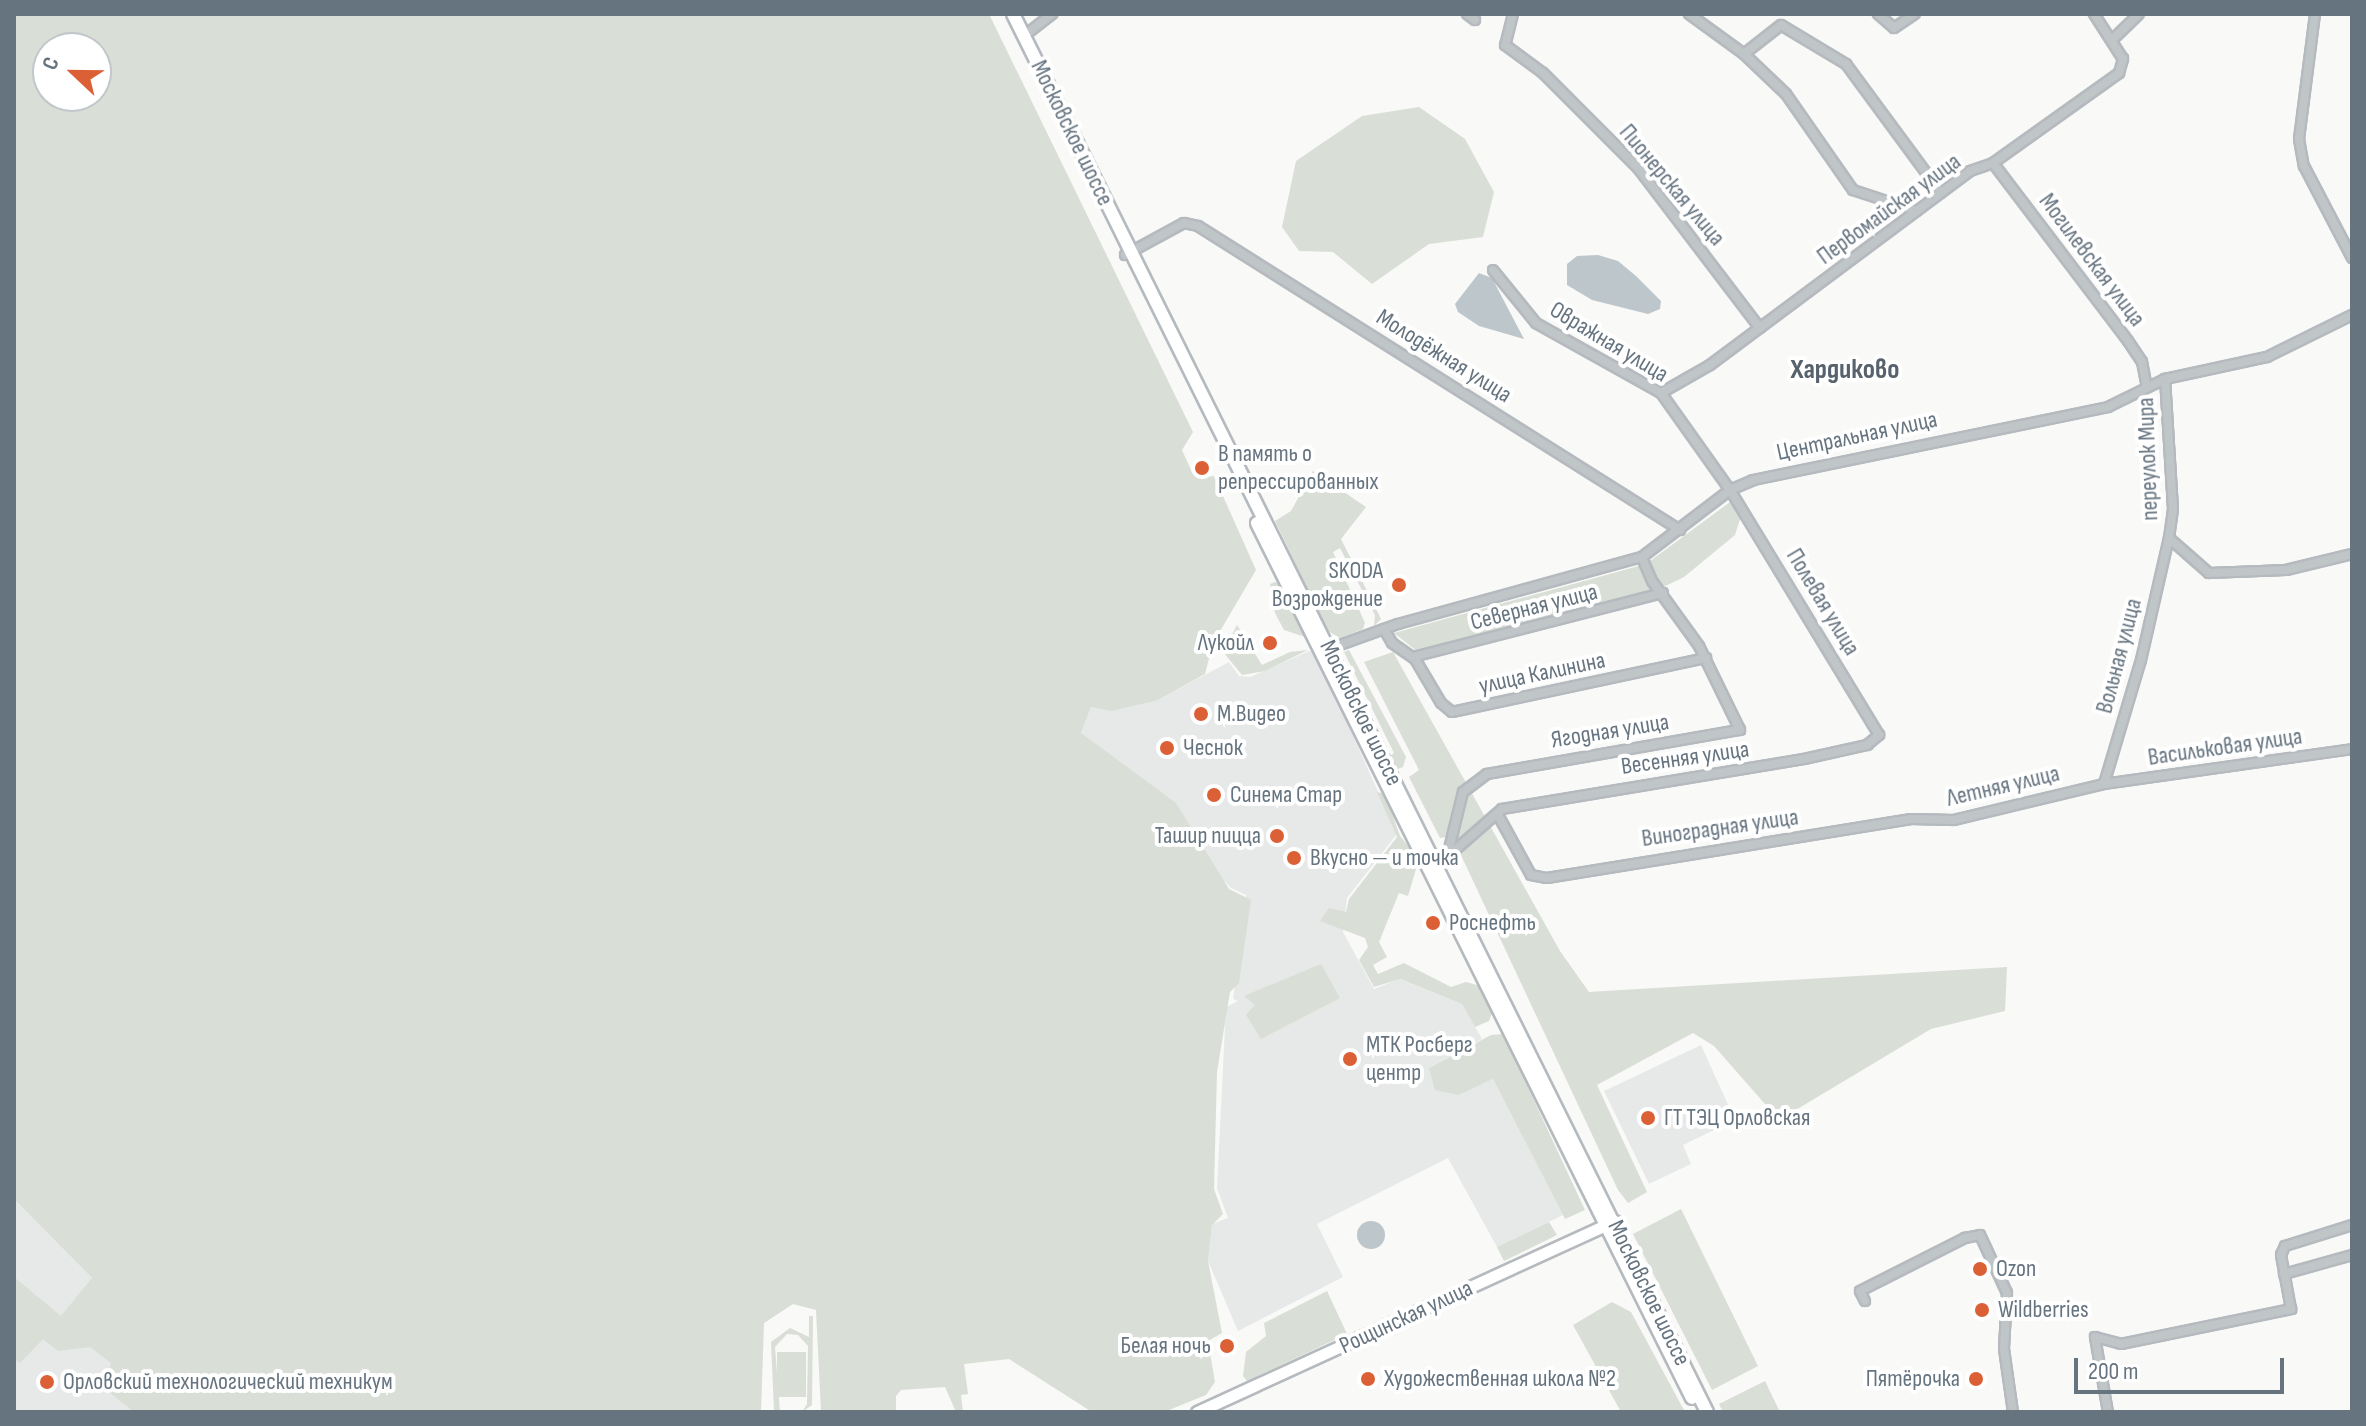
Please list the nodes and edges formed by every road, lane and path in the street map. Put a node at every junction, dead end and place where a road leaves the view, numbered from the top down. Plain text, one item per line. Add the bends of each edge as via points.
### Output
1 (1006, 14) edge
2 (1013, 14) edge
3 (1052, 14) edge
4 (1513, 14) edge
5 (1689, 14) edge
6 (1878, 14) edge
7 (1915, 14) edge
8 (2094, 14) edge
9 (2139, 14) edge
10 (2315, 14) edge
11 (1024, 36) junction
12 (2112, 40) junction
13 (1744, 54) junction
14 (1993, 163) junction
15 (1941, 193) junction
16 (1917, 211) junction
17 (1128, 253) junction
18 (2352, 258) edge
19 (1493, 270) dead end
20 (2352, 315) edge
21 (1760, 328) junction
22 (2165, 379) junction
23 (2147, 387) junction
24 (1661, 393) junction
25 (1730, 490) junction
26 (1680, 530) junction
27 (2169, 538) junction
28 (2352, 554) edge
29 (1642, 557) junction
30 (1663, 593) junction
31 (1384, 629) junction
32 (1325, 650) junction
33 (1414, 658) junction
34 (1706, 658) junction
35 (1878, 737) joint
36 (2352, 749) edge
37 (2104, 784) junction
38 (1498, 815) junction
39 (1911, 819) joint
40 (1442, 861) junction
41 (1608, 1224) junction
42 (2352, 1225) edge
43 (2352, 1255) edge
44 (2284, 1274) junction
45 (1865, 1301) dead end
46 (1197, 1412) edge
47 (1699, 1412) edge
48 (1707, 1412) edge
49 (2013, 1412) edge
50 (2108, 1412) edge

1 - 17 main road, Московское шоссе
2 - 11 main road, Московское шоссе
3 - 11 street
4 - 21 street, Пионерская улица via 1505,45 1543,73 1638,168
5 - 13 street
6 - 7 street via 1889,28
8 - 12 street
9 - 12 street
10 - 18 street via 2301,153
11 - 17 main road, Московское шоссе
12 - 14 street, Первомайская улица via 2123,59 2119,73
13 - 15 street via 1781,25 1807,37 1856,74
13 - 16 street via 1774,83 1853,190
14 - 15 street, Первомайская улица via 1970,171
14 - 23 street, Могилевская улица via 2128,341 2142,362
15 - 16 street, Первомайская улица
16 - 21 street, Первомайская улица
17 - 26 street, Молодёжная улица via 1184,223 1198,226
17 - 32 main road, Московское шоссе
19 - 24 street, Овражная улица via 1536,323
20 - 22 street, Центральная улица via 2267,357
21 - 24 street, Первомайская улица
22 - 23 street, Центральная улица
22 - 27 street, переулок Мира via 2173,509
23 - 25 street, Центральная улица via 2136,398 2108,407 1876,450
24 - 25 street, Овражная улица
25 - 26 street, Центральная улица
25 - 35 street, Полевая улица
26 - 29 street, Центральная улица
27 - 28 street via 2209,573 2286,570
27 - 37 street, Вольная улица via 2141,660
29 - 30 street
29 - 31 street, Центральная улица
30 - 33 street, Северная улица
30 - 34 street
31 - 32 street, Центральная улица
31 - 33 street via 1392,643
32 - 40 main road, Московское шоссе
32 - 41 main road, Московское шоссе
33 - 34 street, улица Калинина via 1452,712
34 - 40 street, Ягодная улица via 1740,730 1487,774 1463,792
35 - 38 street, Весенняя улица via 1867,745 1804,759 1548,800
36 - 37 street, Васильковая улица
37 - 39 street, Летняя улица via 1954,820
38 - 39 street, Виноградная улица via 1535,878
38 - 40 street, Весенняя улица via 1488,818
40 - 41 main road, Московское шоссе
41 - 46 main road, Рощинская улица
41 - 47 main road, Московское шоссе
41 - 48 main road, Московское шоссе
42 - 44 street via 2285,1246
43 - 44 street
44 - 50 street via 2291,1309 2121,1344 2095,1337
45 - 49 street via 1860,1291 1980,1235 2007,1293 2004,1349

